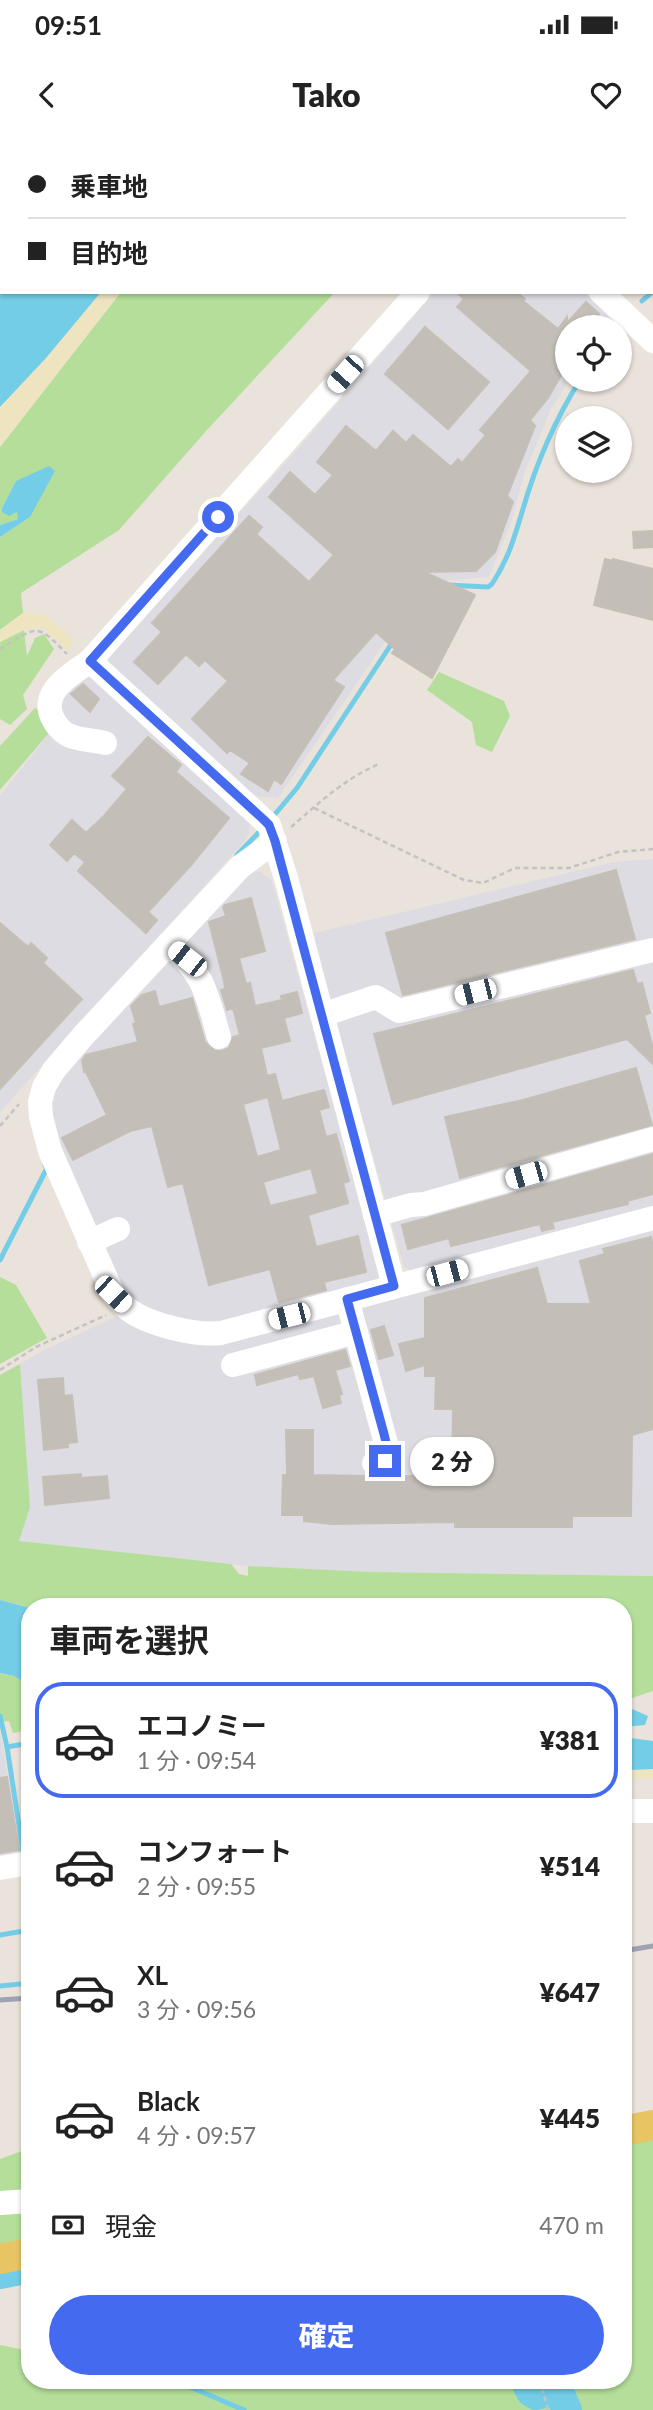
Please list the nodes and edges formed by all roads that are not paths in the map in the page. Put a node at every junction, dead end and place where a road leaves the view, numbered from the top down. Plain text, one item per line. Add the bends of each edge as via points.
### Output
1 (416, 294) edge
2 (603, 294) edge
3 (653, 341) edge
4 (90, 661) junction
5 (105, 743) dead end
6 (269, 829) junction
7 (168, 944) junction
8 (653, 950) edge
9 (322, 1015) junction
10 (219, 1037) dead end
11 (653, 1139) edge
12 (375, 1215) junction
13 (653, 1218) edge
14 (118, 1229) dead end
15 (89, 1242) junction
16 (394, 1286) junction
17 (347, 1299) junction
18 (356, 1332) junction
19 (233, 1365) dead end
20 (374, 1463) dead end
21 (632, 1811) edge
22 (653, 1811) edge
23 (21, 1864) edge
24 (0, 1868) edge
25 (653, 2125) edge
26 (632, 2129) edge
27 (21, 2202) edge
28 (0, 2203) edge
29 (21, 2255) edge
30 (0, 2259) edge

1 - 4 street
2 - 3 street
4 - 5 street via 63,679 49,708 59,728 69,735
4 - 6 street
6 - 7 street
6 - 9 street
7 - 10 street via 187,959 206,989
7 - 15 street via 54,1070 40,1102 50,1151
8 - 9 street via 400,1011 376,997
9 - 12 street
11 - 12 street
12 - 16 street
13 - 16 street
14 - 15 street
15 - 17 street via 113,1294 130,1311 192,1334 207,1335
16 - 17 street
17 - 18 street
18 - 19 street
18 - 20 street via 388,1451 385,1461
21 - 22 street
23 - 24 street
25 - 26 main road
27 - 28 street
29 - 30 main road

